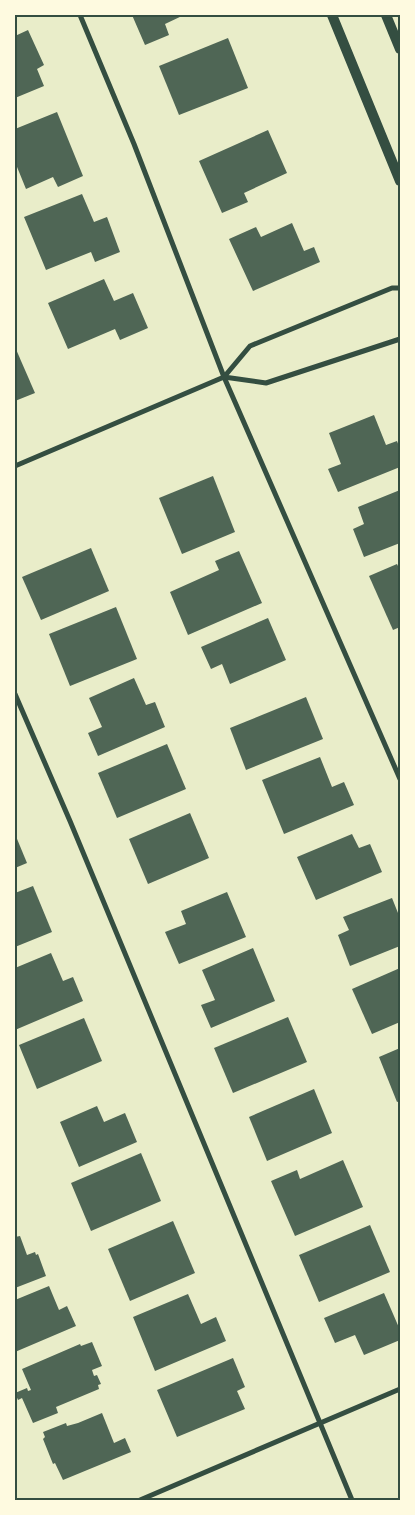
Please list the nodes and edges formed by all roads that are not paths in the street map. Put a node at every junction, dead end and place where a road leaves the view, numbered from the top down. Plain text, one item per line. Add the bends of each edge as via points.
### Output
1 (80, 15) edge
2 (332, 15) edge
3 (386, 15) edge
4 (400, 49) edge
5 (400, 181) edge
6 (400, 288) edge
7 (400, 339) edge
8 (224, 377) junction
9 (15, 466) edge
10 (15, 694) edge
11 (400, 779) edge
12 (400, 1390) edge
13 (319, 1423) junction
14 (140, 1500) edge
15 (352, 1500) edge

1 - 8 street
2 - 5 main road
3 - 4 main road
6 - 8 street via 392,288 250,346
7 - 8 street via 266,383
8 - 9 street
8 - 11 street
10 - 13 street
12 - 13 street
13 - 14 street
13 - 15 street

